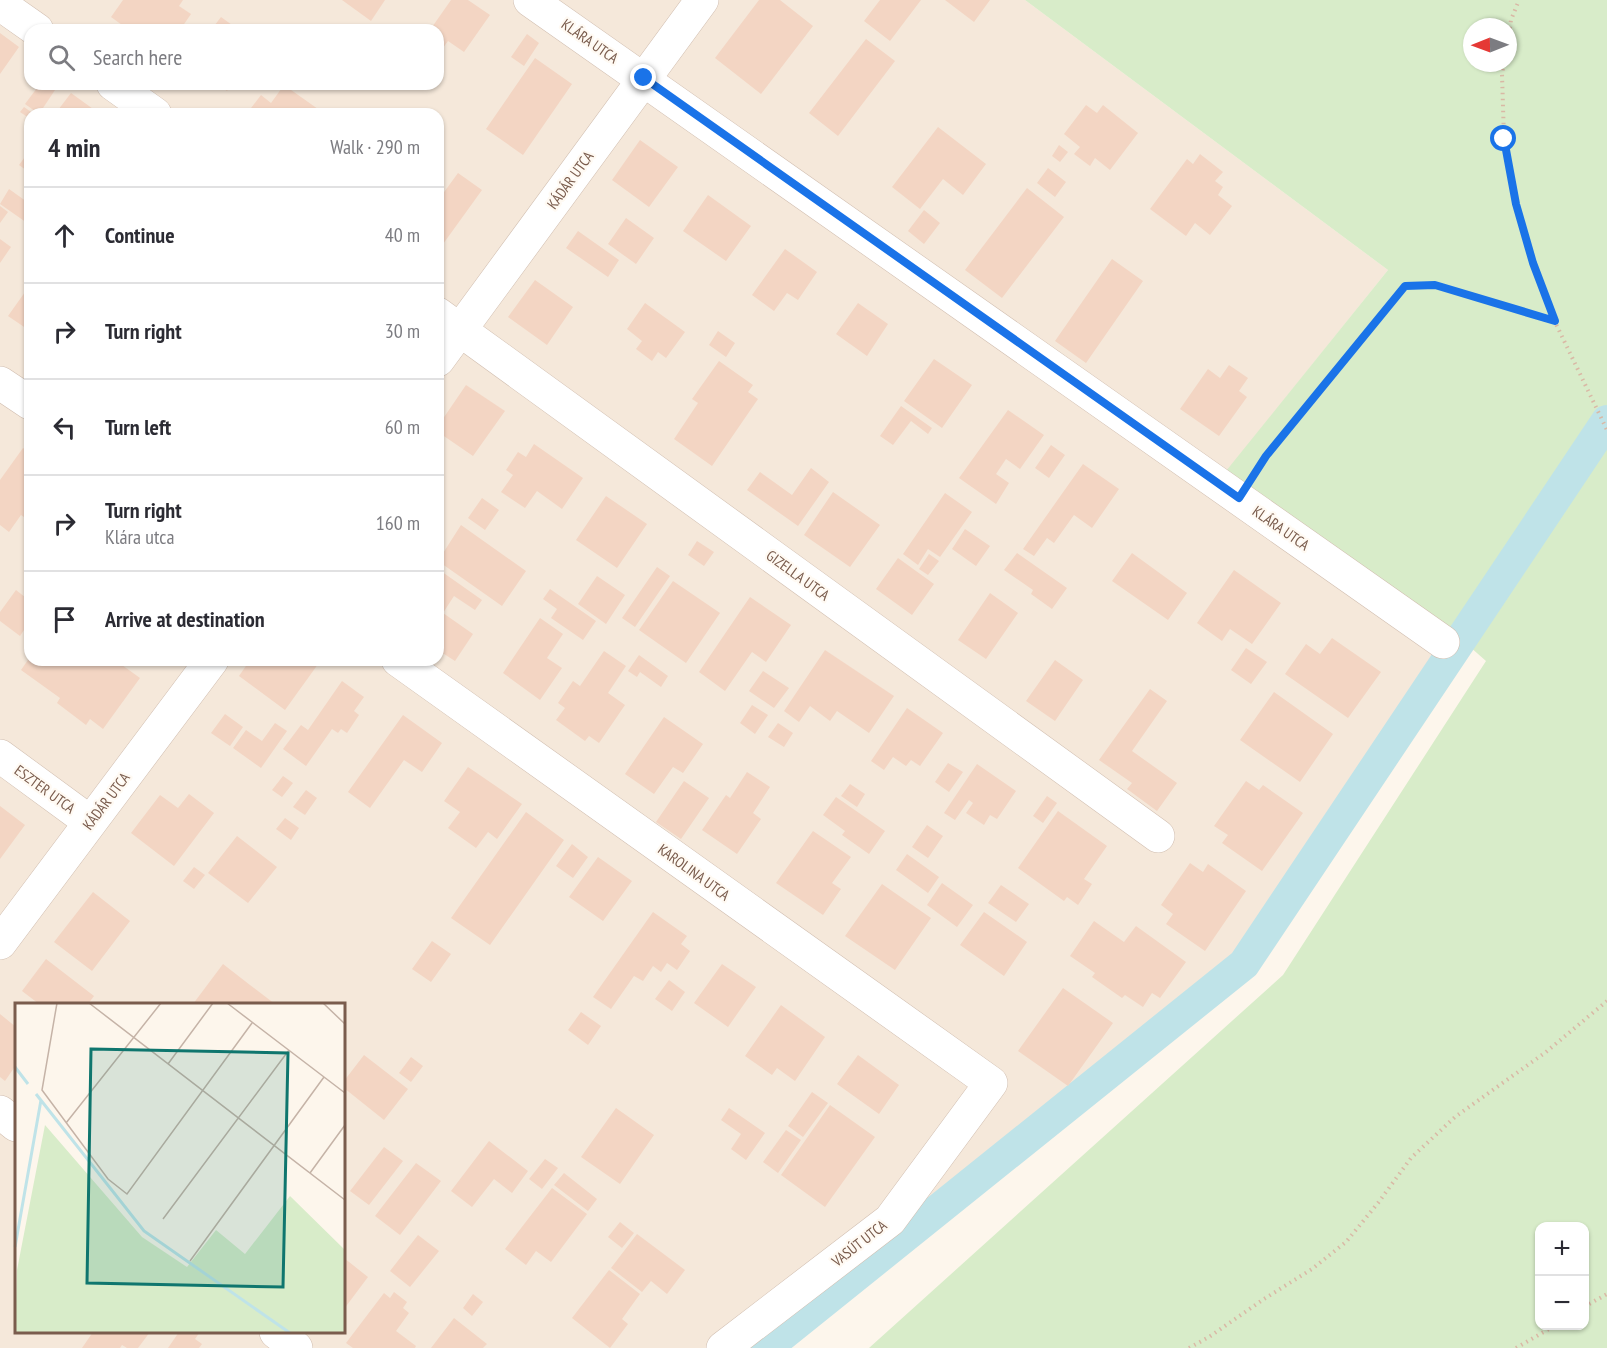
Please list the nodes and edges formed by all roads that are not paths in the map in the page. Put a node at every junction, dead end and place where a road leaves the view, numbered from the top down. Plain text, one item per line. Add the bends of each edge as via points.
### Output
1 (530, 0) edge
2 (702, 0) edge
3 (0, 4) edge
4 (28, 24) edge
5 (644, 78) junction
6 (121, 90) edge
7 (147, 108) edge
8 (449, 322) edge
9 (444, 339) edge
10 (0, 383) edge
11 (24, 399) edge
12 (1443, 642) dead end
13 (207, 666) edge
14 (406, 666) edge
15 (0, 756) edge
16 (90, 822) junction
17 (1158, 836) dead end
18 (0, 943) edge
19 (991, 1083) joint
20 (0, 1112) edge
21 (15, 1124) edge
22 (277, 1333) edge
23 (296, 1348) edge
24 (723, 1348) edge

1 - 5 street, KLÁRA UTCA
2 - 5 street, KÁDÁR UTCA
3 - 4 street
5 - 8 street, KÁDÁR UTCA
5 - 12 street, KLÁRA UTCA
6 - 7 street
8 - 9 street, KÁDÁR UTCA
8 - 17 street, GIZELLA UTCA
10 - 11 street
13 - 16 street, KÁDÁR UTCA
14 - 19 street, KAROLINA UTCA
15 - 16 street, ESZTER UTCA
16 - 18 street, KÁDÁR UTCA
19 - 24 street, VASÚT UTCA via 890,1220
20 - 21 street
22 - 23 street

